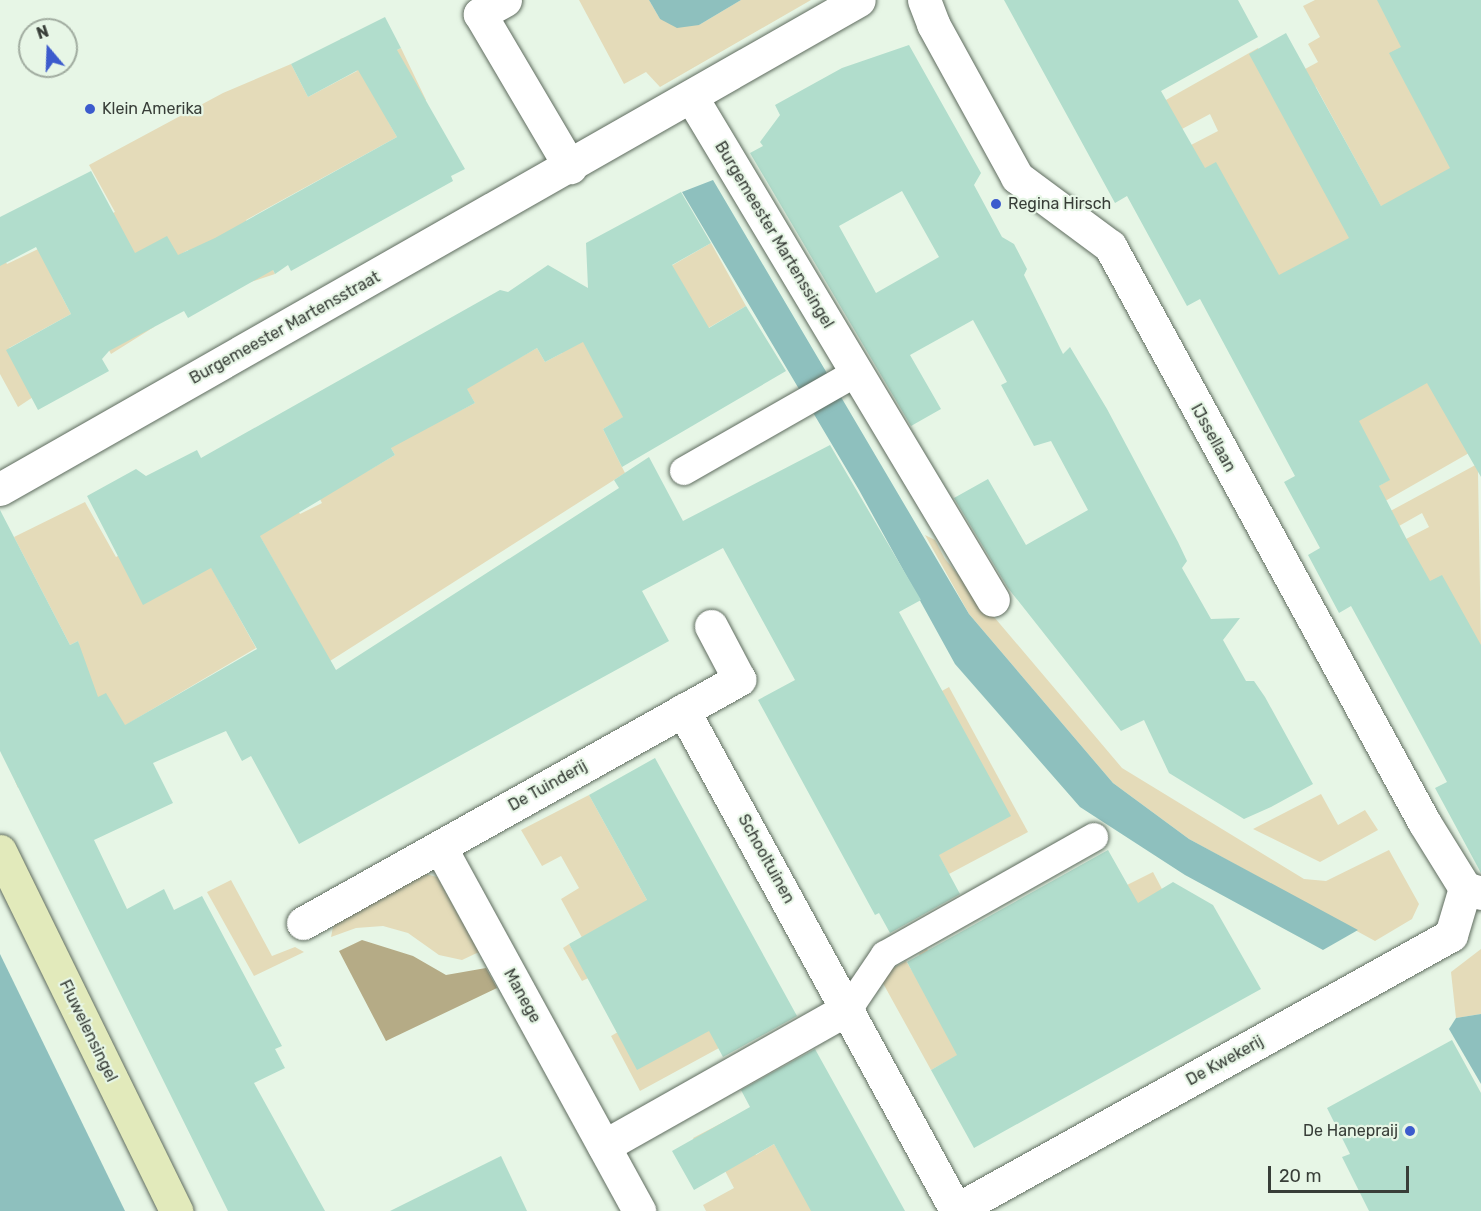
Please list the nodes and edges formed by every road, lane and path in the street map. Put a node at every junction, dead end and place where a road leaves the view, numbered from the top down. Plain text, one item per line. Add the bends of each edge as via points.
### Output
1 (859, 0) edge
2 (924, 0) edge
3 (493, 7) edge
4 (692, 98) junction
5 (570, 167) junction
6 (847, 378) junction
7 (684, 471) dead end
8 (0, 489) edge
9 (993, 600) dead end
10 (711, 626) dead end
11 (683, 710) junction
12 (1094, 837) dead end
13 (440, 847) junction
14 (0, 851) edge
15 (1473, 891) edge
16 (303, 923) dead end
17 (849, 1008) junction
18 (604, 1146) junction
19 (956, 1210) edge
20 (176, 1211) edge
21 (639, 1211) edge

1 - 4 street
2 - 15 street, IJssellaan via 933,24 1017,177 1110,246
3 - 5 street
4 - 5 street
4 - 6 street, Burgemeester Martenssingel
5 - 8 street, Burgemeester Martensstraat
6 - 7 lane
6 - 9 street, Burgemeester Martenssingel
10 - 11 street, De Tuinderij via 739,679
11 - 13 street, De Tuinderij
11 - 17 street, Schooltuinen
12 - 17 lane via 885,955
13 - 16 street, De Tuinderij
13 - 18 street, Manege
14 - 20 main road, Fluwelensingel
15 - 19 street, De Kwekerij via 1451,935
17 - 18 street
17 - 19 street, Schooltuinen
18 - 21 street, Manege

